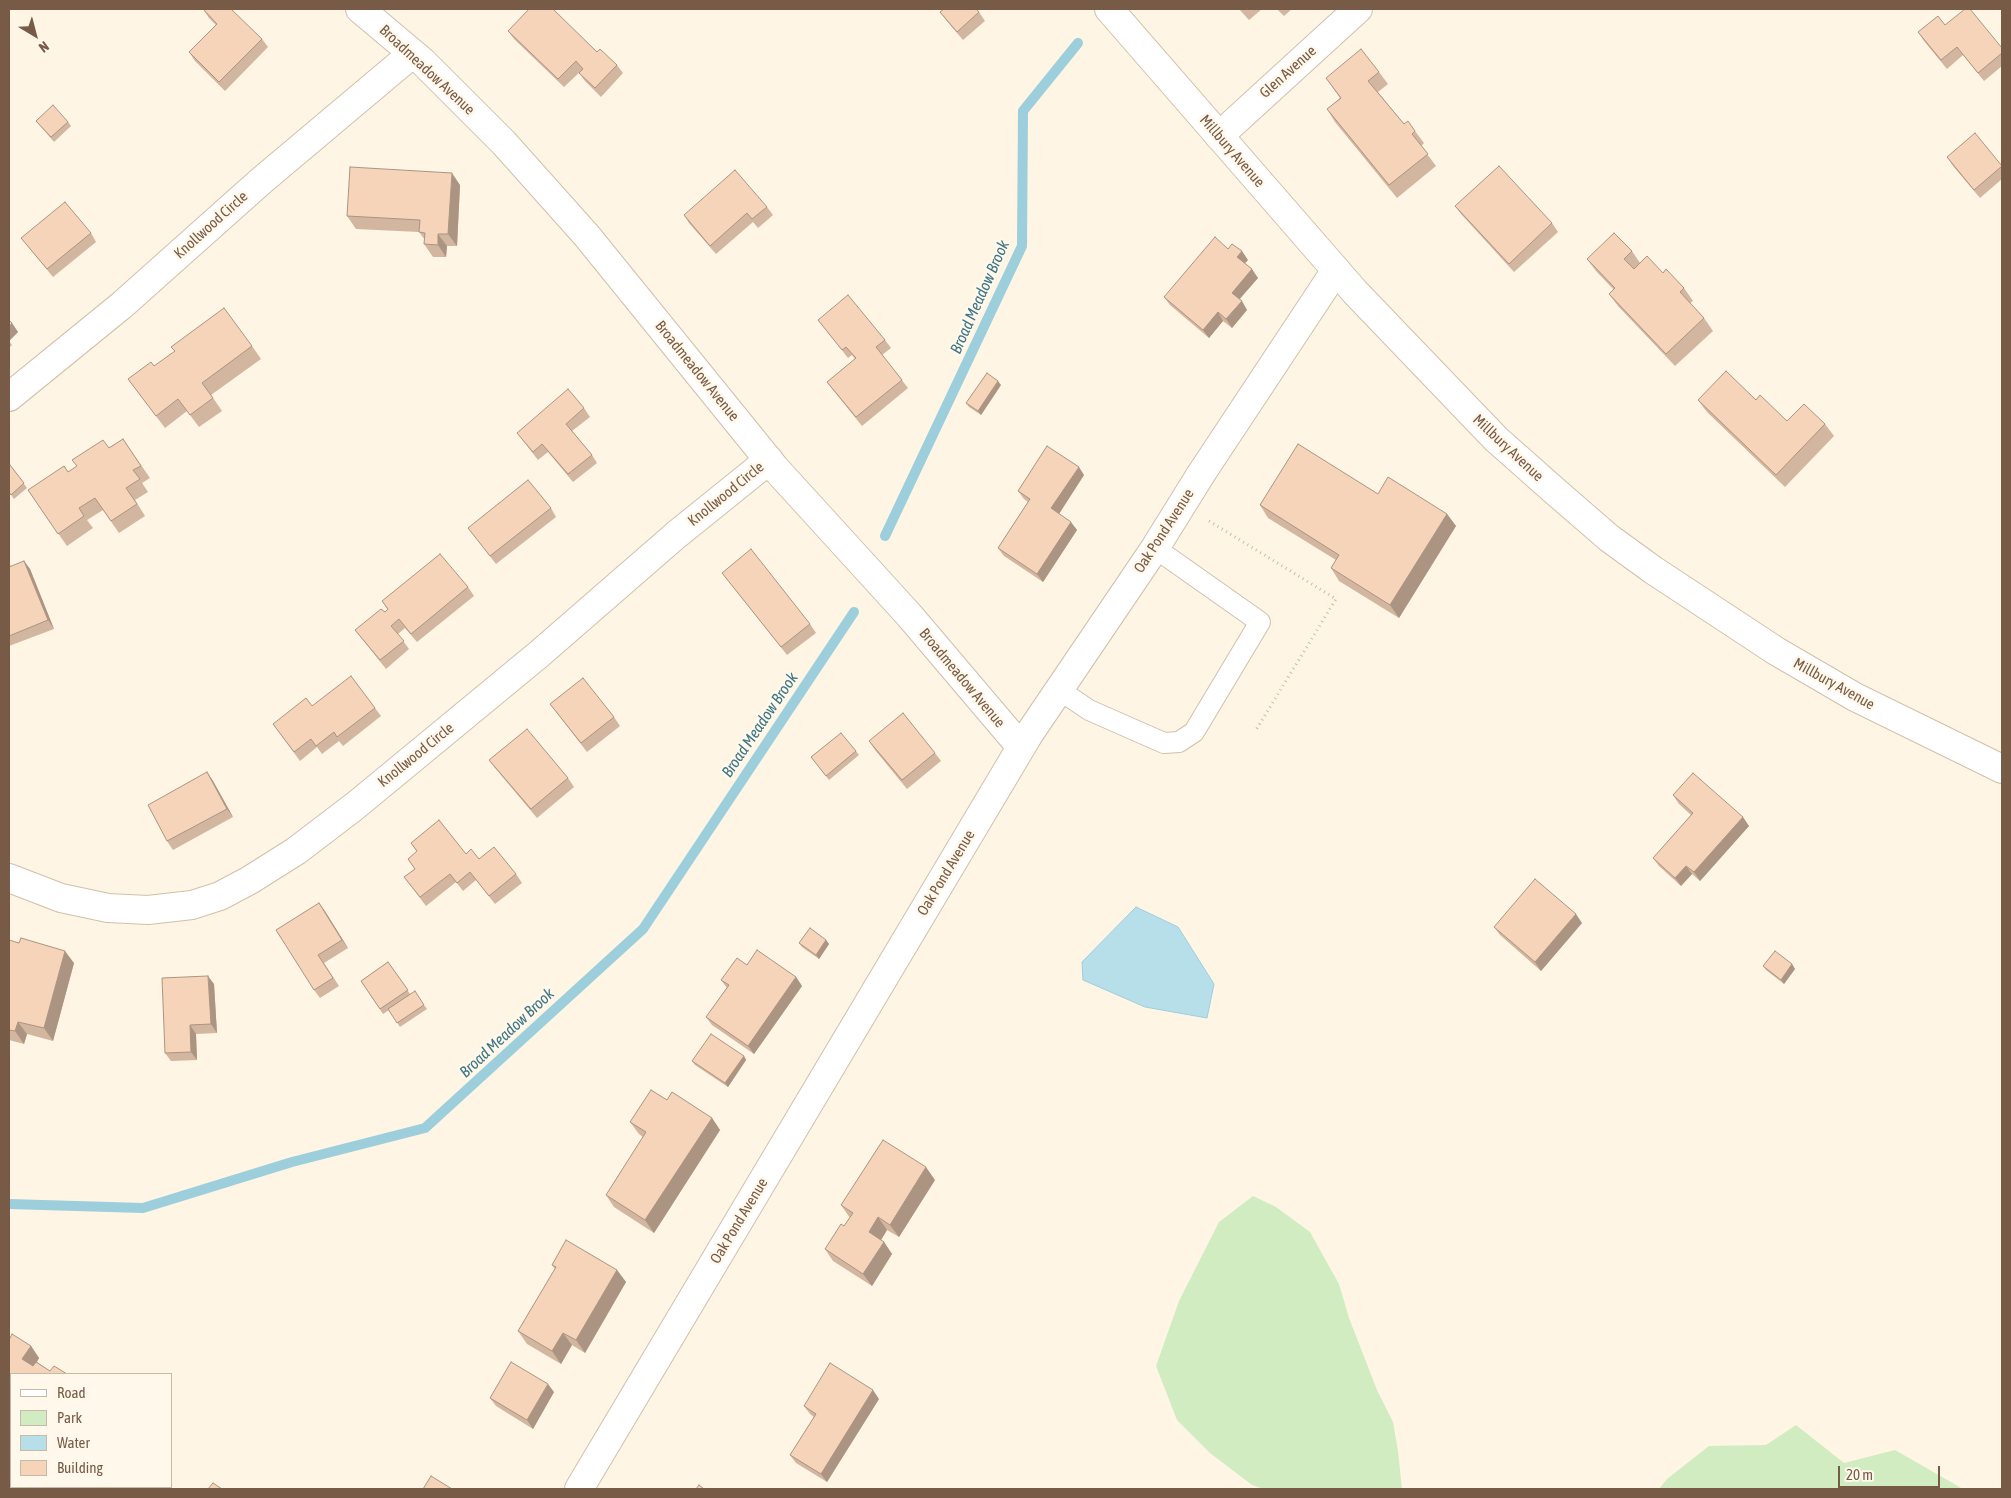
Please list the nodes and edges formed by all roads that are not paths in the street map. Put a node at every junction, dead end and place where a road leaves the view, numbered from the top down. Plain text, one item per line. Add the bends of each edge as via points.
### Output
1 (360, 9) edge
2 (1109, 9) edge
3 (1358, 9) edge
4 (412, 54) junction
5 (1219, 136) junction
6 (1336, 270) junction
7 (9, 397) edge
8 (769, 460) junction
9 (1155, 548) junction
10 (1058, 689) junction
11 (1021, 747) junction
12 (2002, 770) edge
13 (9, 878) edge
14 (579, 1489) edge

1 - 4 street, Broadmeadow Avenue
2 - 5 street, Millbury Avenue
3 - 5 street, Glen Avenue
4 - 7 street, Knollwood Circle via 260,181 122,305
4 - 8 street, Broadmeadow Avenue via 504,143 587,236
5 - 6 street, Millbury Avenue
6 - 9 street, Oak Pond Avenue
6 - 12 street, Millbury Avenue via 1496,439 1617,543 1702,604 1784,656 1855,697
8 - 11 street, Broadmeadow Avenue via 909,615
8 - 13 street, Knollwood Circle via 355,806 296,851 250,880 220,896 192,905 148,910 108,908 61,898
9 - 10 street, Oak Pond Avenue
9 - 10 lane via 1260,622 1194,732 1179,742 1164,743 1089,710
10 - 11 street, Oak Pond Avenue
11 - 14 street, Oak Pond Avenue

